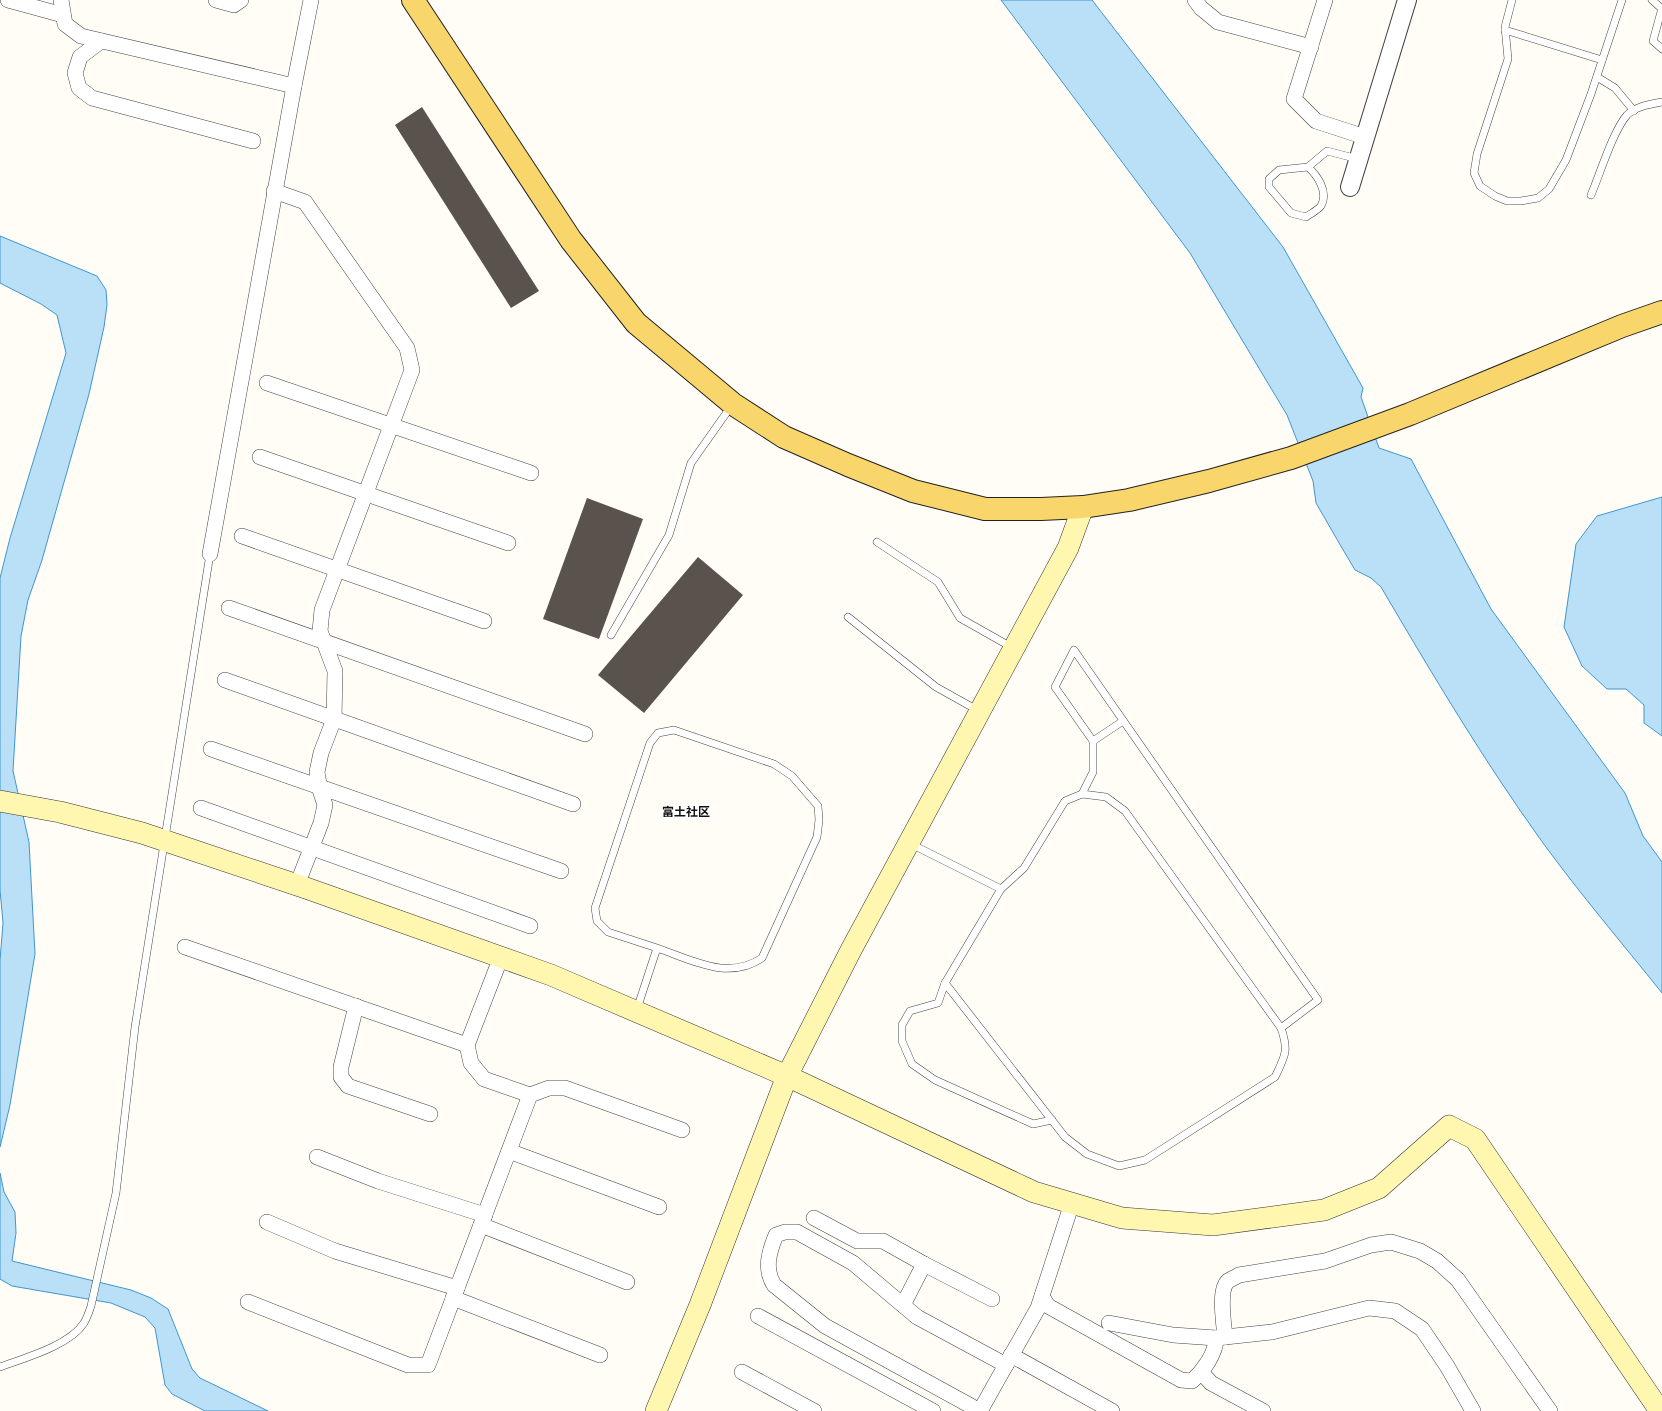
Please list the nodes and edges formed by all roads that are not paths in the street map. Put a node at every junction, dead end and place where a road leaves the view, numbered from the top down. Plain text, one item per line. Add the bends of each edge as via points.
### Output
1 (8, 0) edge
2 (61, 0) edge
3 (216, 0) edge
4 (241, 0) edge
5 (311, 0) edge
6 (413, 0) edge
7 (1195, 0) edge
8 (1326, 0) edge
9 (1407, 0) edge
10 (1512, 0) edge
11 (1622, 0) edge
12 (1652, 0) edge
13 (1662, 8) edge
14 (63, 15) junction
15 (1505, 30) junction
16 (101, 41) junction
17 (1311, 47) junction
18 (1662, 48) edge
19 (1602, 60) junction
20 (1597, 77) junction
21 (294, 86) junction
22 (1662, 102) edge
23 (1634, 111) junction
24 (1365, 138) junction
25 (253, 141) dead end
26 (1358, 159) junction
27 (1308, 166) junction
28 (1350, 187) dead end
29 (274, 191) junction
30 (1591, 196) dead end
31 (1662, 312) edge
32 (267, 383) dead end
33 (733, 404) junction
34 (392, 426) junction
35 (260, 457) dead end
36 (532, 474) dead end
37 (366, 494) junction
38 (1084, 507) junction
39 (242, 536) dead end
40 (877, 542) dead end
41 (508, 543) dead end
42 (210, 554) joint
43 (338, 569) junction
44 (229, 608) dead end
45 (848, 616) dead end
46 (484, 621) dead end
47 (611, 635) dead end
48 (324, 642) junction
49 (1013, 648) junction
50 (225, 680) dead end
51 (979, 711) junction
52 (334, 719) junction
53 (1123, 721) junction
54 (585, 734) dead end
55 (1093, 741) junction
56 (210, 749) dead end
57 (319, 787) junction
58 (1082, 794) junction
59 (0, 801) edge
60 (573, 804) dead end
61 (201, 808) dead end
62 (165, 840) junction
63 (909, 843) junction
64 (312, 848) junction
65 (561, 871) dead end
66 (297, 885) junction
67 (1001, 889) junction
68 (530, 926) dead end
69 (185, 947) dead end
70 (658, 948) junction
71 (501, 957) junction
72 (945, 983) junction
73 (356, 1006) junction
74 (636, 1011) junction
75 (1281, 1028) junction
76 (467, 1045) junction
77 (787, 1076) junction
78 (530, 1095) junction
79 (430, 1114) dead end
80 (1052, 1120) junction
81 (682, 1130) dead end
82 (509, 1151) junction
83 (317, 1157) dead end
84 (1072, 1203) junction
85 (659, 1206) dead end
86 (814, 1218) dead end
87 (483, 1220) junction
88 (267, 1222) dead end
89 (924, 1264) junction
90 (627, 1282) dead end
91 (455, 1293) junction
92 (1042, 1296) junction
93 (992, 1299) dead end
94 (248, 1302) dead end
95 (903, 1305) junction
96 (758, 1316) dead end
97 (1109, 1323) dead end
98 (1220, 1338) junction
99 (600, 1355) dead end
100 (1009, 1360) junction
101 (0, 1367) edge
102 (742, 1372) dead end
103 (1201, 1372) junction
104 (656, 1411) edge
105 (814, 1411) edge
106 (933, 1411) edge
107 (977, 1411) edge
108 (980, 1411) edge
109 (1112, 1411) edge
110 (1263, 1411) edge
111 (1473, 1411) edge
112 (1550, 1411) edge
113 (1660, 1411) edge

1 - 14 street
2 - 14 street
3 - 4 street via 234,5
5 - 21 street
6 - 33 main road via 571,240 636,323
7 - 17 street via 1218,22
8 - 17 street
9 - 24 street
10 - 15 lane
11 - 19 lane
12 - 13 lane
13 - 18 lane via 1653,41
14 - 16 street via 66,24 81,36
15 - 19 lane
15 - 20 lane via 1508,59 1476,154 1474,173 1480,186 1494,196 1507,201 1521,201 1538,198 1549,189 1566,160
16 - 21 street
16 - 25 street via 80,58 75,73 79,88 92,98
17 - 24 street via 1294,98 1316,122
19 - 20 lane
20 - 23 lane via 1615,88
21 - 29 street
22 - 23 lane
23 - 30 lane via 1628,115 1616,134
24 - 26 street
26 - 27 lane via 1326,151
26 - 28 street
27 - 27 lane via 1279,170 1269,179 1269,187 1291,213 1306,217 1321,206 1324,196 1318,176
29 - 34 street via 305,202 408,348 412,370
29 - 42 street
31 - 38 main road via 1622,326 1410,414 1291,458 1129,500
32 - 34 street
33 - 38 main road via 784,437 913,491 985,508
33 - 47 lane via 691,463 670,535
34 - 36 street
34 - 37 street
35 - 37 street
37 - 41 street
37 - 43 street
38 - 49 main road via 1068,548
39 - 43 street
40 - 49 lane via 938,582 960,618
42 - 62 lane
43 - 46 street
43 - 48 street via 322,610 320,631
44 - 48 street
45 - 51 lane via 936,687
48 - 52 street via 335,671
48 - 54 street
49 - 51 main road
50 - 52 street
51 - 63 main road
52 - 57 street via 321,753 317,772
52 - 60 street
53 - 55 lane
53 - 55 lane via 1074,650 1055,688
53 - 75 lane via 1318,1000
55 - 58 lane via 1093,772
56 - 57 street
57 - 64 street via 326,805
57 - 65 street
58 - 67 lane via 1064,801 1024,868
58 - 75 lane via 1106,797 1125,811
59 - 62 main road via 104,823
61 - 64 street
62 - 66 main road
62 - 101 lane via 132,1050 116,1193 91,1306 84,1324 72,1336
63 - 67 lane
63 - 77 main road
64 - 66 street
64 - 68 street
66 - 71 main road
67 - 72 lane
69 - 73 street
70 - 70 lane via 608,932 597,921 595,908 650,743 658,734 674,730 774,764 792,776 818,806 819,820 817,836 762,958 750,966 731,970 709,966
70 - 74 lane
71 - 74 main road
71 - 76 street
72 - 80 lane
72 - 80 lane via 938,1003 910,1011 902,1024 902,1041 912,1064 935,1080 1033,1124
73 - 76 street
73 - 79 street via 341,1068 341,1078 348,1086
74 - 77 main road
75 - 80 lane via 1286,1043 1284,1058 1274,1077 1145,1160 1120,1166 1087,1154 1065,1137
76 - 78 street via 471,1063 484,1079
77 - 84 main road via 1034,1192
77 - 104 main road via 700,1305
78 - 81 street via 549,1088 565,1088
78 - 82 street
82 - 85 street
82 - 87 street
83 - 87 street
84 - 92 street
84 - 113 main road via 1122,1218 1213,1225 1324,1210 1379,1188 1449,1126 1475,1139
86 - 89 street via 857,1241 883,1241
87 - 90 street
87 - 91 street
88 - 91 street via 335,1251
89 - 93 street
89 - 95 street
91 - 94 street via 428,1365 408,1365
91 - 99 street
92 - 100 street
92 - 103 street via 1048,1306 1181,1380 1192,1381
95 - 100 street via 917,1317
95 - 107 street via 852,1263 797,1232 776,1235 768,1265 769,1277 774,1285 825,1326
96 - 106 street
97 - 98 street via 1173,1335
98 - 103 street
98 - 111 street via 1272,1332 1369,1308 1395,1311 1422,1329
98 - 112 street via 1223,1290 1227,1282 1239,1275 1325,1261 1371,1244 1391,1242 1420,1251 1437,1261 1458,1280
100 - 108 street
100 - 109 street
102 - 105 street
103 - 110 street via 1211,1383

